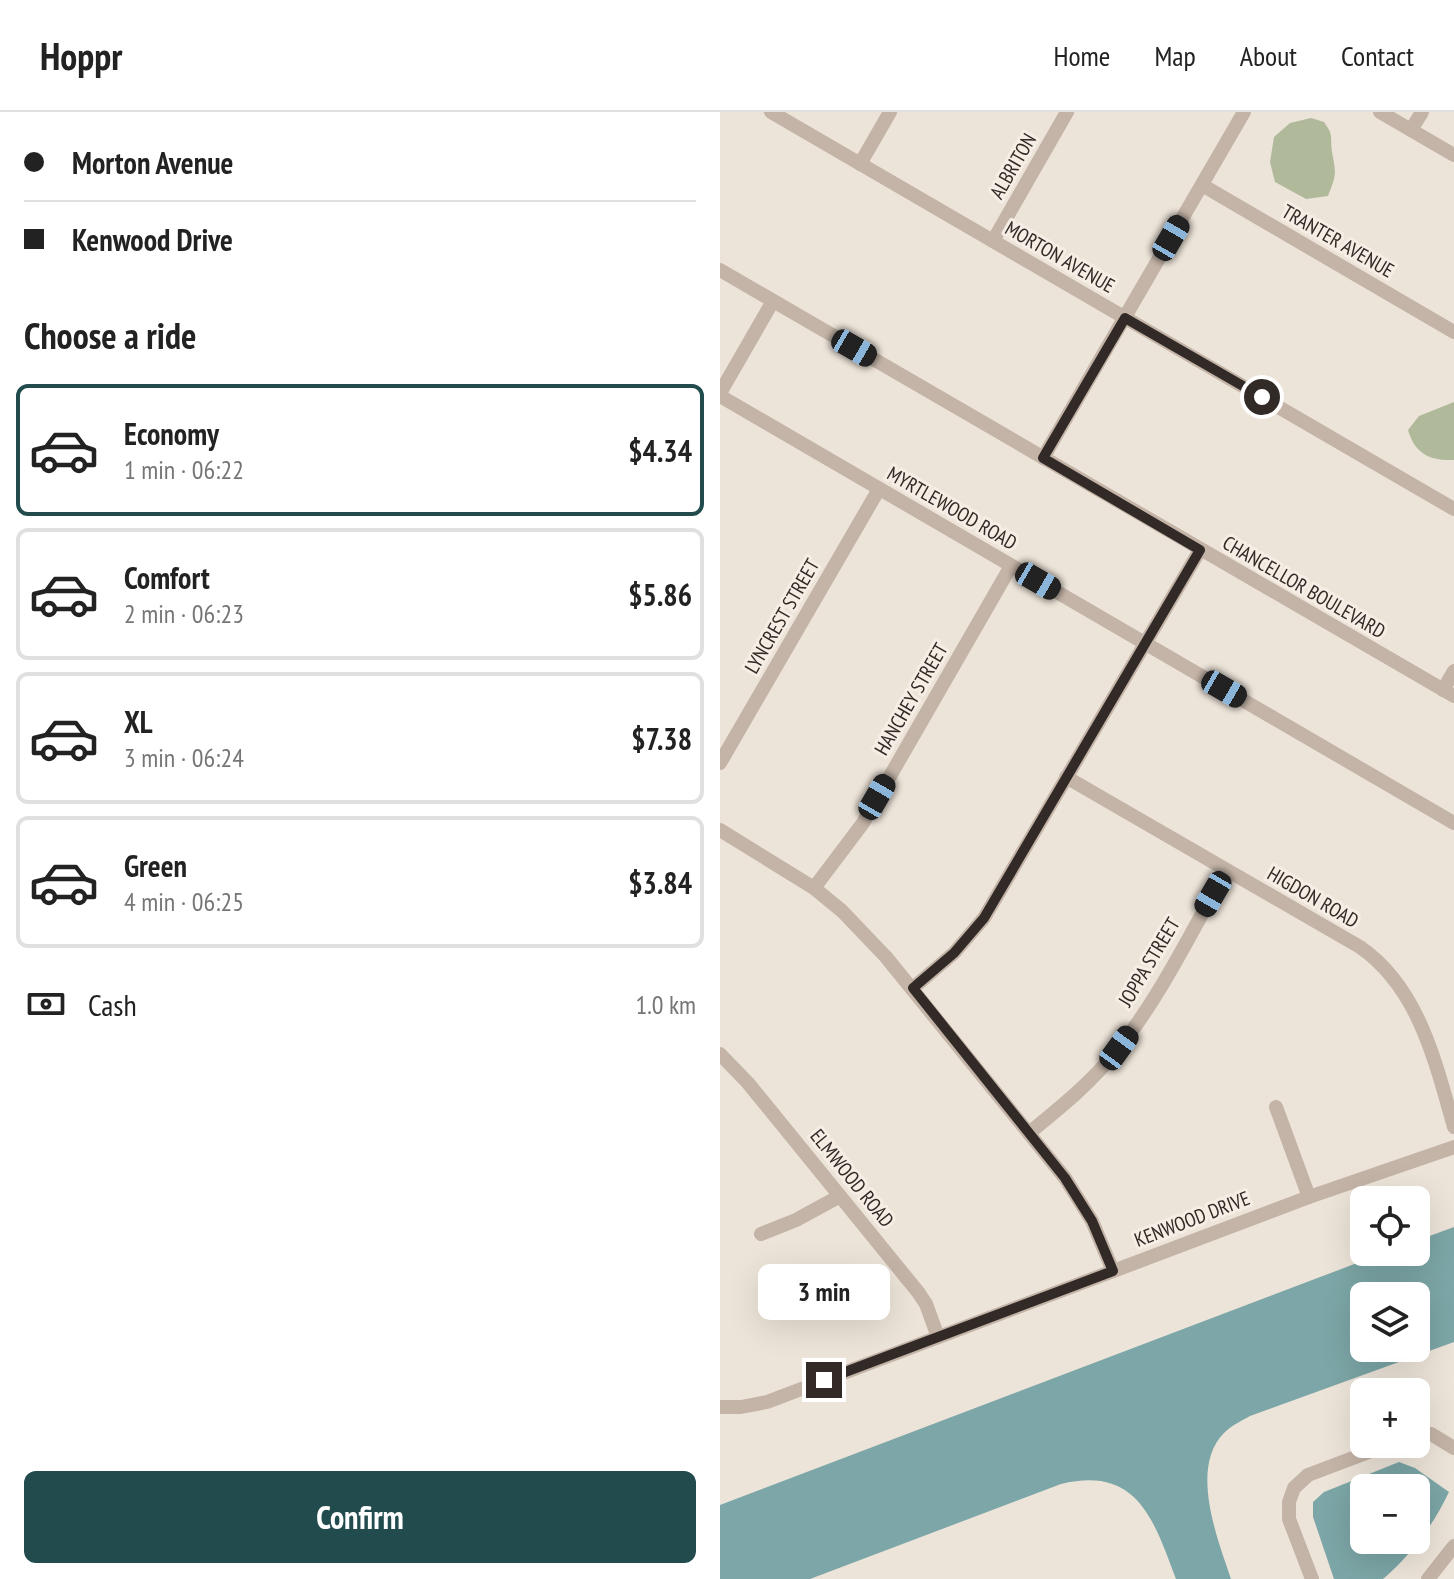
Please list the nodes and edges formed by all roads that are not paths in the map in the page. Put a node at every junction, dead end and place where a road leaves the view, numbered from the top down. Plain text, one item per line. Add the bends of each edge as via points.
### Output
1 (771, 112) edge
2 (890, 112) edge
3 (1067, 112) edge
4 (1244, 112) edge
5 (1380, 112) edge
6 (1422, 112) edge
7 (1411, 130) junction
8 (1454, 155) edge
9 (860, 164) junction
10 (1202, 185) junction
11 (993, 241) junction
12 (720, 270) edge
13 (773, 301) junction
14 (1125, 318) junction
15 (1454, 332) edge
16 (720, 394) edge
17 (1043, 458) junction
18 (879, 489) junction
19 (1454, 509) edge
20 (1200, 550) junction
21 (1011, 566) junction
22 (1145, 643) junction
23 (1454, 671) edge
24 (1449, 693) edge
25 (720, 763) edge
26 (1066, 777) junction
27 (1454, 823) edge
28 (720, 830) edge
29 (1226, 871) junction
30 (814, 888) junction
31 (913, 988) junction
32 (722, 1061) edge
33 (1276, 1107) dead end
34 (1454, 1127) edge
35 (1029, 1133) junction
36 (1454, 1147) edge
37 (840, 1196) junction
38 (1309, 1197) junction
39 (761, 1234) dead end
40 (1113, 1271) junction
41 (938, 1337) junction
42 (720, 1407) edge
43 (1430, 1434) edge
44 (1454, 1448) edge
45 (1353, 1458) edge
46 (1452, 1552) edge
47 (1312, 1579) edge
48 (1428, 1579) edge

1 - 9 street, MORTON AVENUE
2 - 9 street
3 - 11 street, ALBRITON
4 - 10 street
5 - 7 street
6 - 7 street
7 - 8 street
9 - 11 street, MORTON AVENUE
10 - 14 street
10 - 15 street, TRANTER AVENUE
11 - 14 street, MORTON AVENUE
12 - 13 street, CHANCELLOR BOULEVARD
13 - 16 street
13 - 17 street, CHANCELLOR BOULEVARD
14 - 17 street
14 - 19 street, MORTON AVENUE
16 - 18 street, MYRTLEWOOD ROAD
17 - 20 street, CHANCELLOR BOULEVARD
18 - 21 street, MYRTLEWOOD ROAD
18 - 25 street, LYNCREST STREET
20 - 22 street
20 - 24 street, CHANCELLOR BOULEVARD
21 - 22 street, MYRTLEWOOD ROAD
21 - 30 street, HANCHEY STREET via 863,823
22 - 26 street
22 - 27 street, MYRTLEWOOD ROAD
23 - 24 street
26 - 29 street, HIGDON ROAD
26 - 31 street via 975,931
28 - 30 street
29 - 34 street, HIGDON ROAD via 1360,947 1397,980 1420,1022
29 - 35 street, JOPPA STREET via 1119,1048 1086,1086
30 - 31 street via 862,930
31 - 35 street
32 - 37 street, ELMWOOD ROAD
33 - 38 street
35 - 40 street via 1083,1204
36 - 38 street, KENWOOD DRIVE
37 - 39 street
37 - 41 street, ELMWOOD ROAD via 923,1298
38 - 40 street, KENWOOD DRIVE
40 - 41 street, KENWOOD DRIVE
41 - 42 street, KENWOOD DRIVE via 767,1402
43 - 44 street
45 - 47 street via 1308,1475 1289,1502 1289,1519
46 - 48 street

